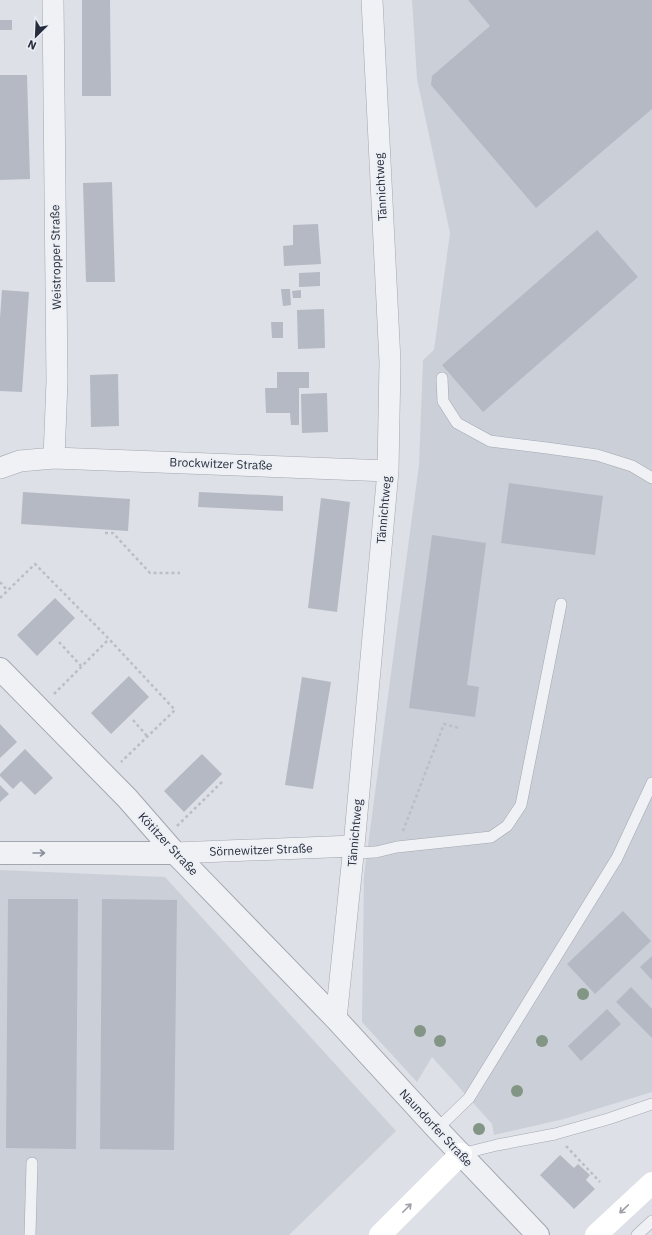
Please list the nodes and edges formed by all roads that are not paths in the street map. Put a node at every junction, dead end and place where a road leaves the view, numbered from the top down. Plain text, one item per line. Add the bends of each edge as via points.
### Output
1 (53, 0) edge
2 (372, 0) edge
3 (442, 378) dead end
4 (54, 458) junction
5 (0, 468) edge
6 (388, 471) junction
7 (652, 478) edge
8 (561, 604) dead end
9 (0, 669) edge
10 (652, 783) edge
11 (169, 846) junction
12 (354, 850) junction
13 (0, 853) edge
14 (336, 1019) junction
15 (652, 1104) edge
16 (437, 1129) junction
17 (461, 1154) junction
18 (32, 1163) dead end
19 (652, 1183) edge
20 (652, 1221) edge
21 (30, 1235) edge
22 (380, 1235) edge
23 (538, 1235) edge
24 (596, 1235) edge
25 (637, 1235) edge

1 - 4 street, Weistropper Straße via 57,381
2 - 6 street, Tännichtweg via 390,362
3 - 7 lane via 443,401 457,423 490,441 597,456 632,466
4 - 5 street via 20,460
4 - 6 street, Brockwitzer Straße
6 - 12 street, Tännichtweg
8 - 12 lane via 521,805 507,826 491,837 397,847 376,852
9 - 11 street, Kötitzer Straße via 127,798
10 - 16 lane via 617,858 469,1098
11 - 12 street, Sörnewitzer Straße
13 -> 11 street, Sörnewitzer Straße
11 - 14 street, Kötitzer Straße
12 - 14 street, Tännichtweg
14 - 16 street, Naundorfer Straße
15 - 17 lane via 555,1134
16 - 17 street, Naundorfer Straße
22 -> 17 main road
17 - 23 street, Naundorfer Straße
18 - 21 lane
19 -> 24 main road
20 - 25 lane

